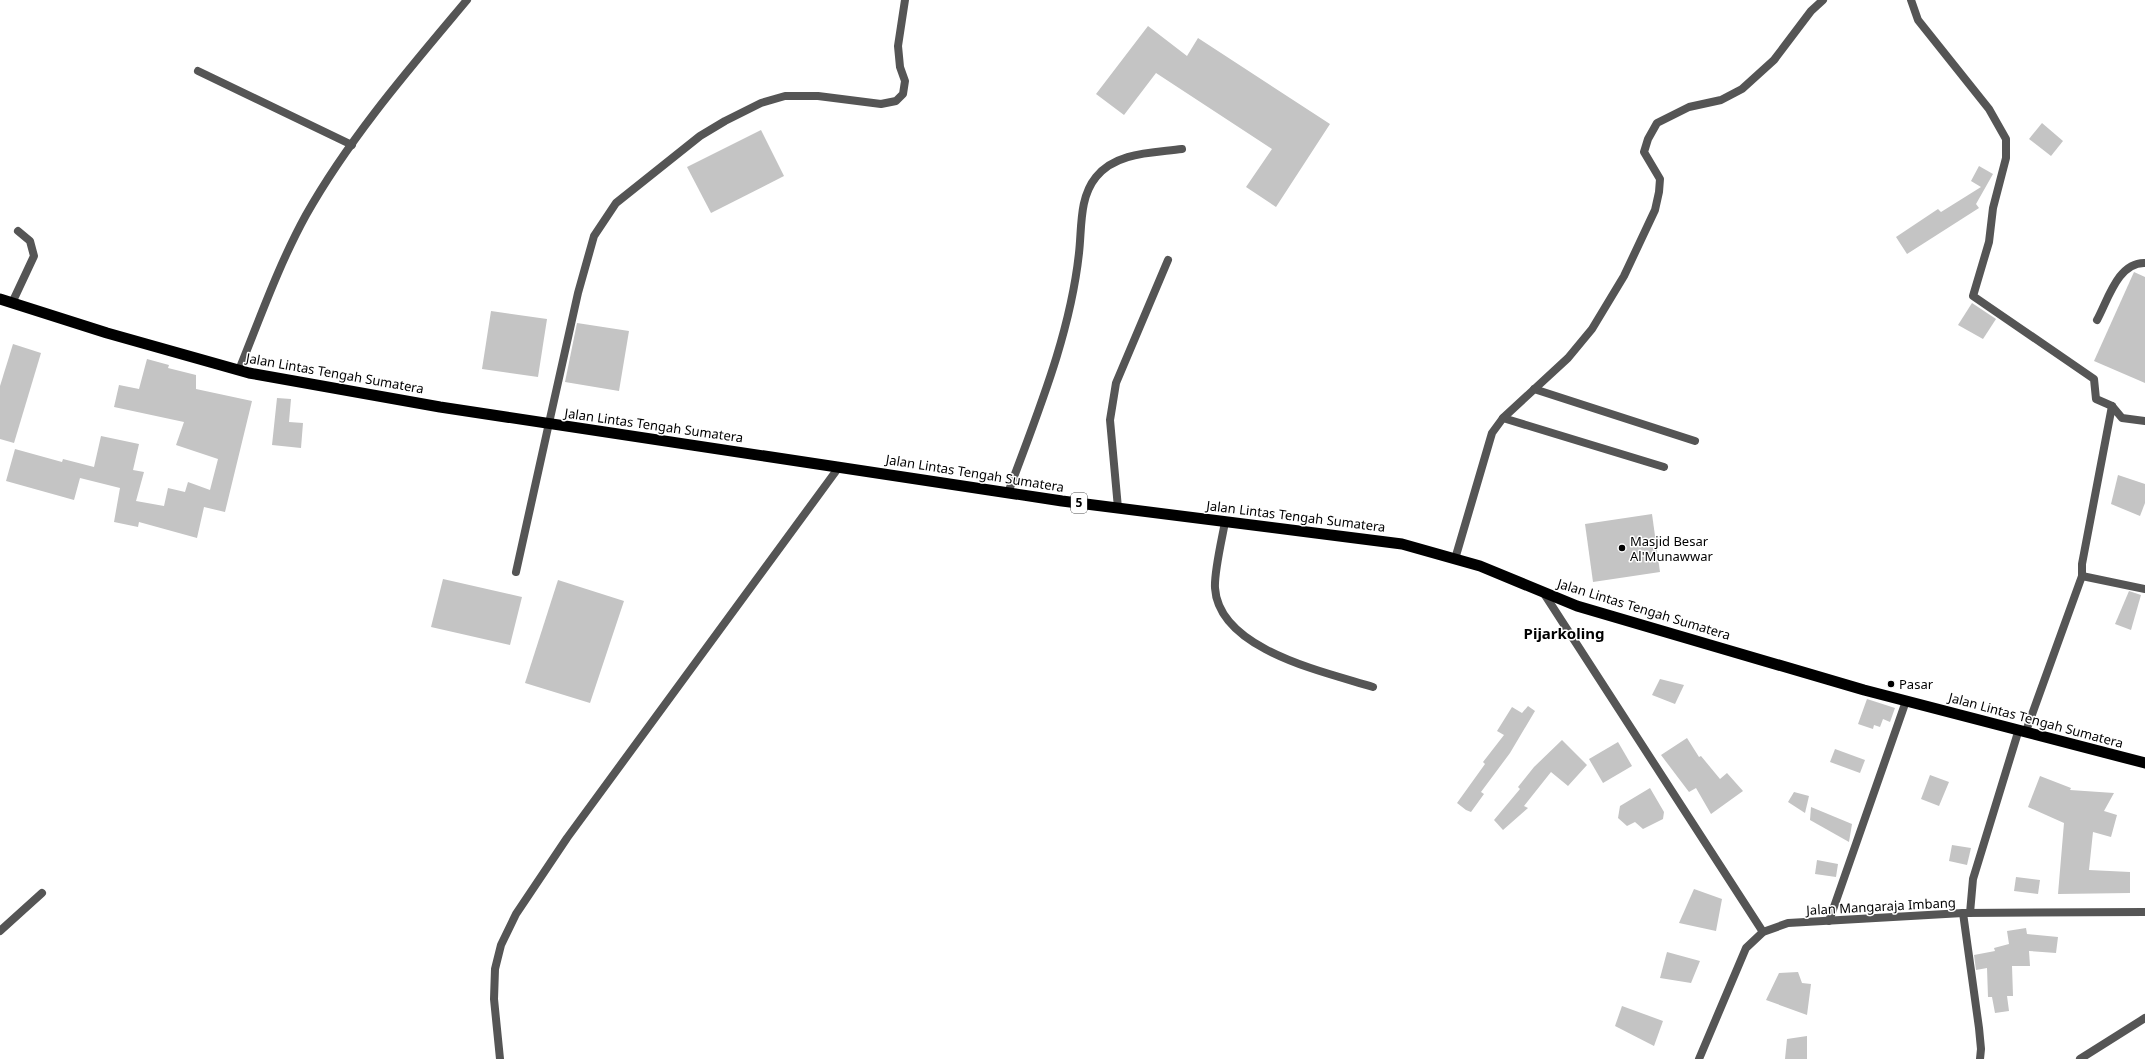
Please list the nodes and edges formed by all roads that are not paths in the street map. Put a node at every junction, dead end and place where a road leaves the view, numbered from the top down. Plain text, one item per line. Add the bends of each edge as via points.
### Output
1 (467, 0) edge
2 (905, 0) edge
3 (1823, 0) edge
4 (1911, 0) edge
5 (198, 71) dead end
6 (352, 145) junction
7 (1182, 149) dead end
8 (18, 231) dead end
9 (1168, 260) dead end
10 (2145, 263) edge
11 (0, 300) edge
12 (12, 303) junction
13 (2097, 320) dead end
14 (239, 370) junction
15 (1534, 389) junction
16 (2112, 406) junction
17 (1503, 418) junction
18 (2145, 421) edge
19 (549, 423) junction
20 (1695, 441) dead end
21 (839, 467) junction
22 (1664, 467) dead end
23 (1008, 493) junction
24 (1118, 508) junction
25 (1225, 522) junction
26 (1455, 559) junction
27 (516, 572) dead end
28 (2082, 576) junction
29 (2145, 589) edge
30 (1543, 592) junction
31 (1373, 686) dead end
32 (1906, 701) junction
33 (2023, 730) junction
34 (2145, 763) edge
35 (42, 894) dead end
36 (2145, 912) edge
37 (1966, 913) junction
38 (1829, 921) junction
39 (0, 931) edge
40 (1763, 932) junction
41 (2145, 1018) edge
42 (500, 1059) edge
43 (1699, 1059) edge
44 (1980, 1059) edge
45 (2080, 1059) edge

1 - 6 street via 399,81
2 - 19 street via 898,46 900,67 905,81 903,94 896,101 881,104 818,96 785,96 761,103 700,136 616,203 594,236 578,293
3 - 15 street via 1774,60 1742,89 1721,100 1690,107 1658,123 1648,139 1644,152 1660,179 1660,192 1655,210 1624,276 1592,329 1568,358
4 - 16 street via 1918,20 1989,109 2006,139 2006,158 1993,208 1989,242 1973,296 2094,380 2096,399
5 - 6 street
6 - 14 street via 306,215 277,275
7 - 23 street via 1130,156 1108,165 1086,191 1076,281 1061,348
8 - 12 street via 30,241 34,256
9 - 24 street via 1116,383 1110,420
10 - 13 street via 2132,265 2121,273
11 - 12 highway, Jalan Lintas Tengah Sumatera / 5
12 - 14 highway, Jalan Lintas Tengah Sumatera / 5
14 - 19 highway, Jalan Lintas Tengah Sumatera / 5 via 432,406
15 - 17 street
15 - 20 street
16 - 18 street via 2122,418
16 - 28 street via 2082,564
17 - 22 street
17 - 26 street via 1492,433
19 - 21 highway, Jalan Lintas Tengah Sumatera / 5
19 - 27 street
21 - 23 highway, Jalan Lintas Tengah Sumatera / 5
21 - 42 street via 572,832 516,914 501,945 495,969 494,999
23 - 24 highway, Jalan Lintas Tengah Sumatera / 5
24 - 25 highway, Jalan Lintas Tengah Sumatera / 5
25 - 26 highway, Jalan Lintas Tengah Sumatera / 5 via 1402,544
25 - 31 street via 1215,587 1218,603 1228,621 1247,638 1292,662
26 - 30 highway, Jalan Lintas Tengah Sumatera / 5 via 1480,566
28 - 29 street
28 - 33 street
30 - 32 highway, Jalan Lintas Tengah Sumatera / 5 via 1584,608
30 - 40 street
32 - 33 highway, Jalan Lintas Tengah Sumatera / 5
32 - 38 street
33 - 34 highway, Jalan Lintas Tengah Sumatera / 5
33 - 37 street via 1973,879
35 - 39 street
36 - 37 street, Jalan Mangaraja Imbang
37 - 38 street, Jalan Mangaraja Imbang
37 - 44 street
38 - 40 street, Jalan Mangaraja Imbang via 1788,923
40 - 43 street, Jalan Mangaraja Imbang via 1746,948
41 - 45 street

